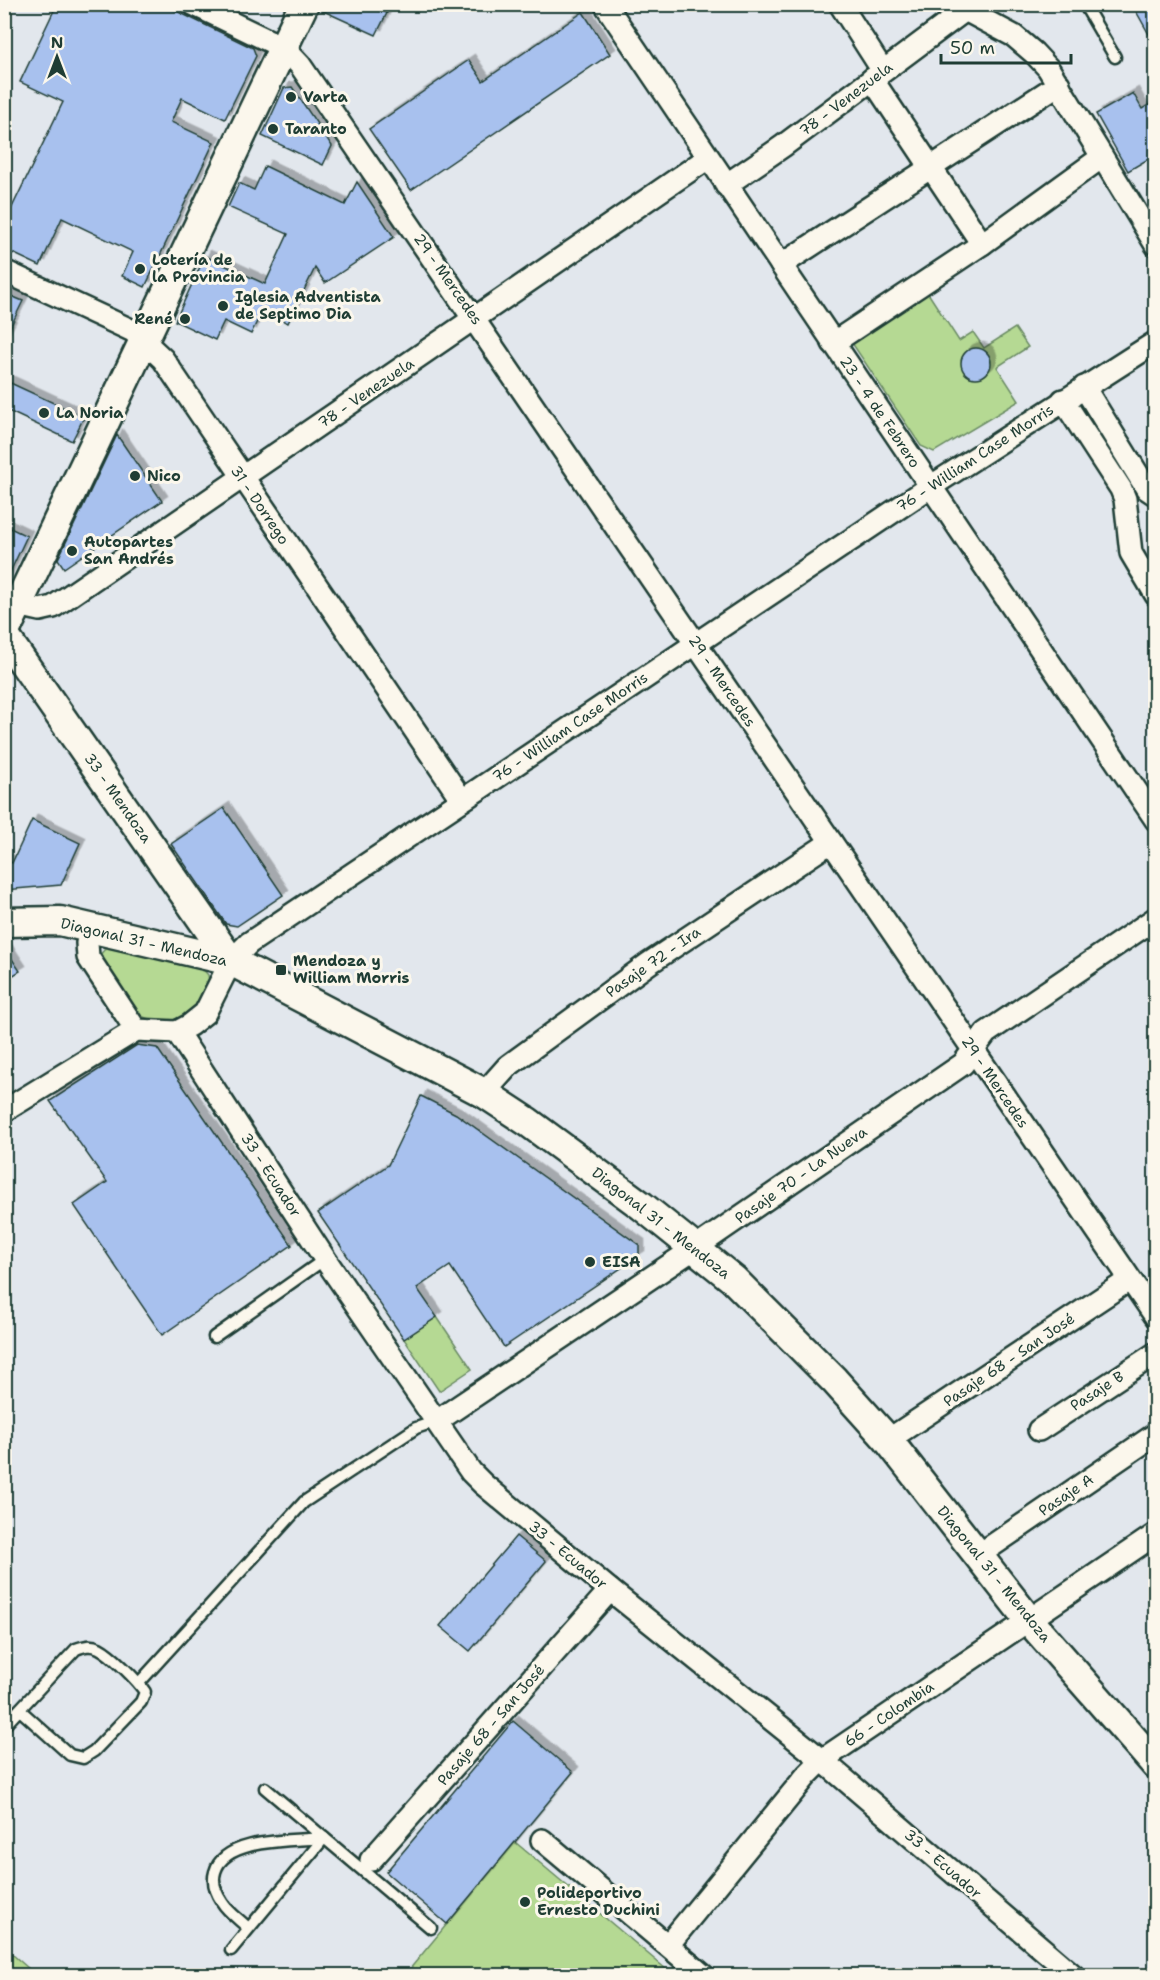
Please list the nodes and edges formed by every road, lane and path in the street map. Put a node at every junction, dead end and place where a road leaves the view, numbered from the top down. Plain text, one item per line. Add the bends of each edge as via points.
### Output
1 (193, 4) edge
2 (304, 4) edge
3 (605, 4) edge
4 (840, 4) edge
5 (1084, 4) edge
6 (959, 8) edge
7 (284, 48) junction
8 (1115, 57) dead end
9 (877, 75) junction
10 (1059, 84) junction
11 (1102, 157) junction
12 (708, 158) junction
13 (932, 167) junction
14 (726, 186) junction
15 (982, 244) junction
16 (1155, 245) edge
17 (781, 265) junction
18 (4, 271) edge
19 (475, 318) junction
20 (144, 341) junction
21 (1155, 342) edge
22 (833, 343) junction
23 (1084, 387) junction
24 (1063, 400) junction
25 (241, 478) junction
26 (930, 487) junction
27 (1155, 495) edge
28 (1155, 595) edge
29 (18, 605) junction
30 (4, 634) edge
31 (696, 642) junction
32 (462, 800) junction
33 (1155, 820) edge
34 (831, 842) junction
35 (1155, 918) edge
36 (4, 922) edge
37 (92, 928) junction
38 (231, 961) junction
39 (136, 1030) junction
40 (177, 1032) junction
41 (973, 1050) junction
42 (484, 1093) junction
43 (4, 1111) edge
44 (695, 1248) junction
45 (325, 1258) junction
46 (1129, 1280) junction
47 (1155, 1317) edge
48 (214, 1337) dead end
49 (1155, 1353) edge
50 (437, 1421) junction
51 (1039, 1430) dead end
52 (1155, 1434) edge
53 (888, 1440) junction
54 (1155, 1534) edge
55 (977, 1556) junction
56 (610, 1590) junction
57 (1028, 1619) junction
58 (139, 1683) junction
59 (20, 1710) junction
60 (4, 1726) edge
61 (822, 1760) junction
62 (1155, 1765) edge
63 (265, 1788) dead end
64 (324, 1838) junction
65 (542, 1840) dead end
66 (367, 1865) junction
67 (248, 1928) junction
68 (431, 1928) dead end
69 (668, 1945) junction
70 (231, 1950) dead end
71 (704, 1976) edge
72 (1074, 1976) edge

1 - 7 street
2 - 7 street
3 - 12 street, 23 - 4 de Febrero
4 - 9 street
5 - 8 lane
6 - 9 street, 78 - Venezuela
6 - 10 street via 1023,43
7 - 19 street, 29 - Mercedes via 300,65
7 - 20 street
9 - 13 street
9 - 14 street, 78 - Venezuela
10 - 11 street
10 - 13 street
11 - 15 street
11 - 16 street
12 - 14 street, 23 - 4 de Febrero
12 - 19 street, 78 - Venezuela
13 - 15 street
13 - 17 street
14 - 17 street, 23 - 4 de Febrero
15 - 22 street
17 - 22 street, 23 - 4 de Febrero
18 - 20 street, 31 - Dorrego via 133,331
19 - 25 street, 78 - Venezuela
19 - 31 street, 29 - Mercedes
20 - 25 street, 31 - Dorrego via 163,359
20 - 29 street
21 - 23 street, 76 - William Case Morris
22 - 26 street, 23 - 4 de Febrero
23 - 24 street, 76 - William Case Morris
23 - 27 street via 1147,489
24 - 26 street, 76 - William Case Morris
24 - 28 street via 1121,489 1131,553
25 - 29 street, 78 - Venezuela via 52,607 40,610
25 - 32 street, 31 - Dorrego
26 - 31 street, 76 - William Case Morris
26 - 33 street, 23 - 4 de Febrero
29 - 30 street
30 - 38 street, 33 - Mendoza
31 - 32 street, 76 - William Case Morris
31 - 34 street, 29 - Mercedes
32 - 38 street, 76 - William Case Morris via 249,943
34 - 41 street, 29 - Mercedes
34 - 42 street, Pasaje 72 - Ira via 648,964 507,1066
35 - 41 street, Pasaje 70 - La Nueva via 986,1033
36 - 37 street, Diagonal 31 - Mendoza via 60,921
37 - 38 street, Diagonal 31 - Mendoza
37 - 39 street via 88,957
38 - 40 street, 76 - William Case Morris via 205,1013
38 - 42 street, Diagonal 31 - Mendoza
39 - 40 street
39 - 43 street
40 - 45 street, 33 - Ecuador
41 - 44 street, Pasaje 70 - La Nueva via 963,1064
41 - 46 street, 29 - Mercedes
42 - 44 street, Diagonal 31 - Mendoza
44 - 50 street, Pasaje 70 - La Nueva
44 - 53 street, Diagonal 31 - Mendoza via 776,1321
45 - 48 lane
45 - 50 street, 33 - Ecuador
46 - 47 street, 29 - Mercedes
46 - 53 street, Pasaje 68 - San José
49 - 51 street, Pasaje B
50 - 56 street, 33 - Ecuador via 483,1484
50 - 58 lane via 416,1428 304,1502
52 - 55 street, Pasaje A
53 - 55 street, Diagonal 31 - Mendoza
54 - 57 street, 66 - Colombia
55 - 57 street, Diagonal 31 - Mendoza
56 - 61 street, 33 - Ecuador
56 - 66 street, Pasaje 68 - San José
57 - 61 street, 66 - Colombia
57 - 62 street, Diagonal 31 - Mendoza
58 - 59 lane via 99,1648 87,1645 76,1649
58 - 59 lane via 145,1692 141,1702 83,1758 70,1755
59 - 60 lane
61 - 69 street, 66 - Colombia
61 - 72 street, 33 - Ecuador
63 - 64 lane
64 - 66 lane
64 - 67 lane
64 - 67 lane via 251,1845 221,1860 214,1875 217,1893
65 - 69 street
66 - 68 lane
67 - 70 lane
69 - 71 street

